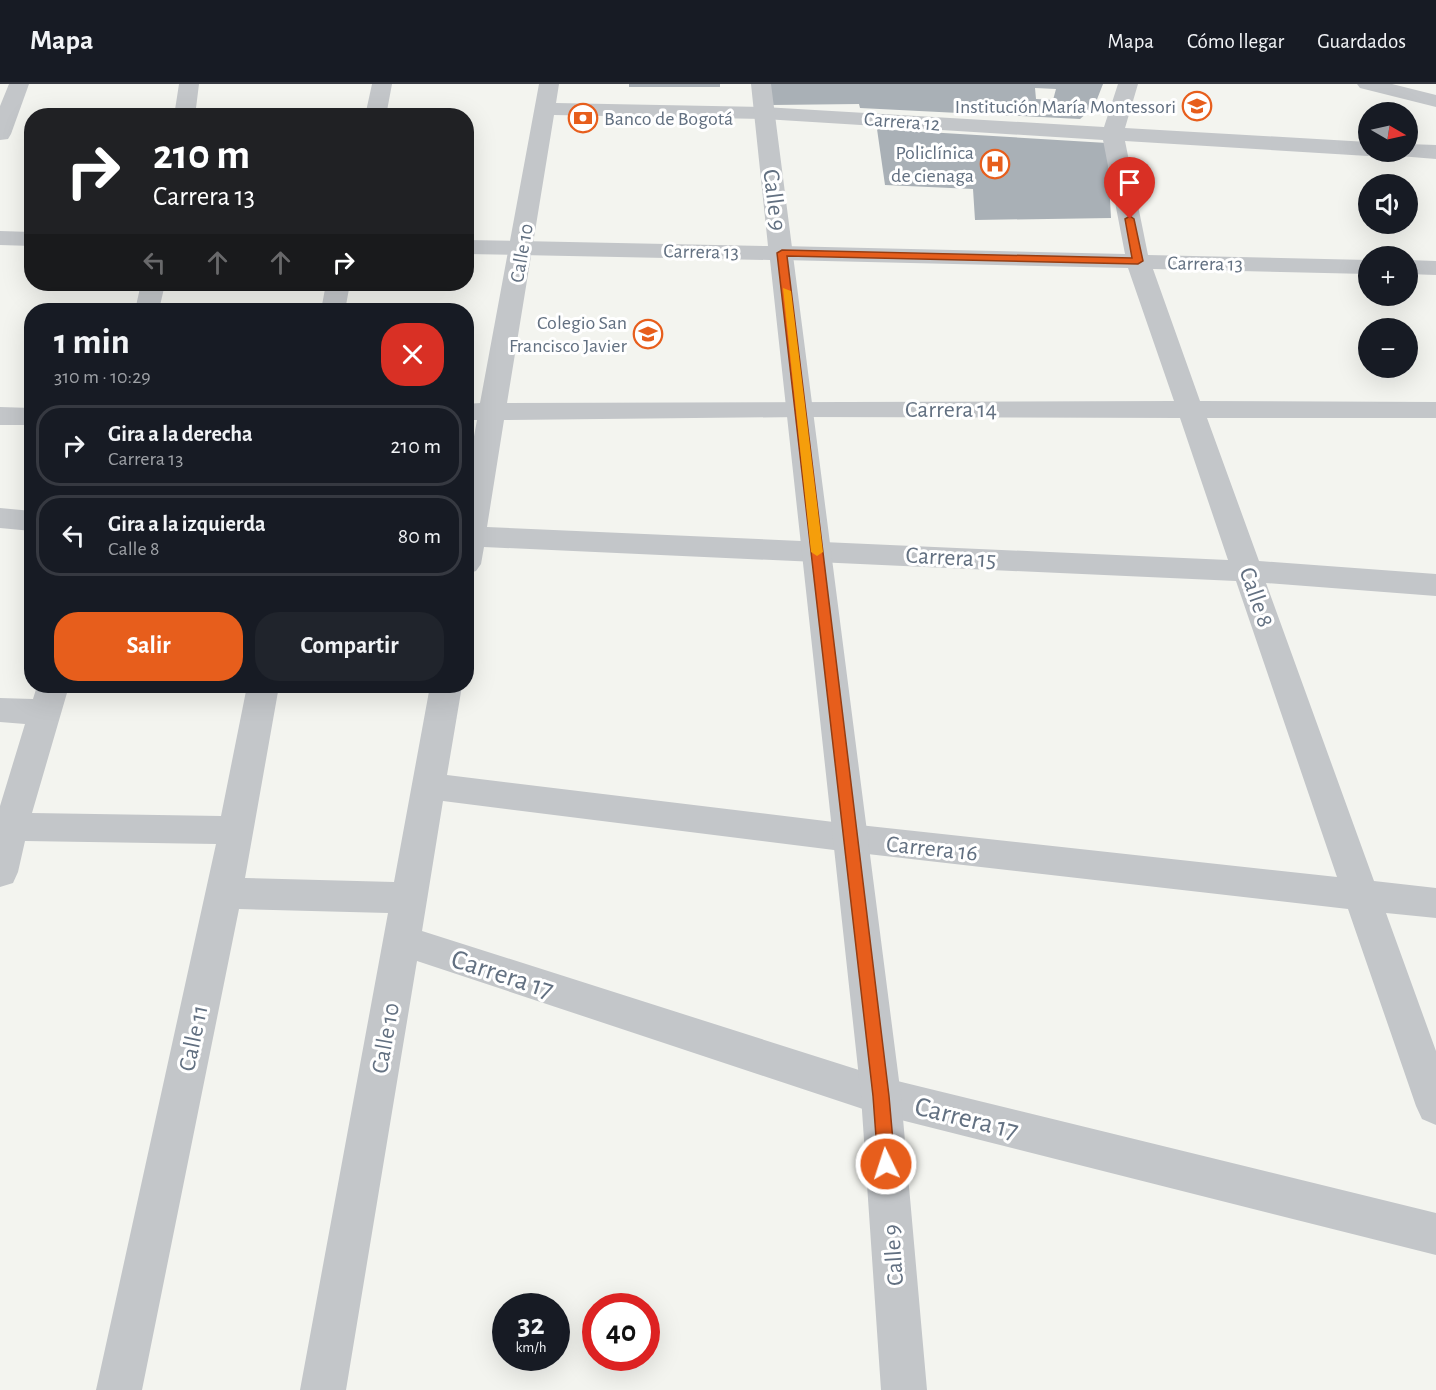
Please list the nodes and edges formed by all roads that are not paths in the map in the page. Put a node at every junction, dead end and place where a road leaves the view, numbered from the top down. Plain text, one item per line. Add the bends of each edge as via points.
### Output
1 (20, 84) edge
2 (189, 84) edge
3 (382, 84) edge
4 (549, 84) edge
5 (1128, 84) edge
6 (1367, 84) edge
7 (0, 87) edge
8 (763, 98) edge
9 (1436, 101) edge
10 (185, 108) edge
11 (377, 108) edge
12 (544, 109) junction
13 (0, 134) edge
14 (1113, 134) junction
15 (1358, 148) edge
16 (1418, 152) edge
17 (1436, 153) edge
18 (0, 238) edge
19 (24, 239) edge
20 (474, 247) edge
21 (522, 248) junction
22 (782, 253) junction
23 (1138, 261) junction
24 (1358, 267) edge
25 (1418, 267) edge
26 (1436, 268) edge
27 (800, 409) junction
28 (1190, 409) junction
29 (1436, 410) edge
30 (474, 411) edge
31 (494, 411) junction
32 (0, 416) edge
33 (24, 417) edge
34 (474, 514) edge
35 (0, 518) edge
36 (24, 520) edge
37 (474, 545) edge
38 (817, 551) junction
39 (1247, 571) junction
40 (1436, 585) edge
41 (262, 693) edge
42 (445, 693) edge
43 (50, 699) edge
44 (0, 710) edge
45 (429, 786) junction
46 (11, 827) junction
47 (236, 830) junction
48 (850, 838) junction
49 (0, 872) edge
50 (224, 893) junction
51 (1362, 896) junction
52 (410, 898) junction
53 (1436, 903) edge
54 (403, 941) junction
55 (881, 1096) junction
56 (1436, 1106) edge
57 (1436, 1234) edge
58 (119, 1390) edge
59 (322, 1390) edge
60 (904, 1390) edge

1 - 7 street
1 - 13 street
2 - 10 street
3 - 11 street
4 - 12 street, Calle 10
5 - 14 street, Calle 8
6 - 9 street
8 - 12 street, Carrera 12
8 - 14 street, Carrera 12
8 - 22 street, Calle 9
12 - 21 street, Calle 10
14 - 15 street, Carrera 12
14 - 23 street, Calle 8
16 - 17 street
18 - 19 street
20 - 21 street, Carrera 13
21 - 22 street, Carrera 13
21 - 31 street, Calle 10
22 - 23 street, Carrera 13
22 - 27 street, Calle 9
23 - 24 street, Carrera 13
23 - 28 street, Calle 8
25 - 26 street
27 - 28 street, Carrera 14
27 - 31 street, Carrera 14
27 - 38 street, Calle 9
28 - 29 street, Carrera 14
28 - 39 street, Calle 8
30 - 31 street, Carrera 14
31 - 34 street, Calle 10
32 - 33 street
35 - 36 street
37 - 38 street, Carrera 15
38 - 39 street, Carrera 15
38 - 48 street, Calle 9
39 - 40 street, Carrera 15
39 - 51 street, Calle 8
41 - 47 street, Calle 11
42 - 45 street, Calle 10
43 - 44 street
43 - 46 street
45 - 48 street, Carrera 16
45 - 52 street, Calle 10
46 - 47 street
46 - 49 street
47 - 50 street, Calle 11
48 - 51 street, Carrera 16
48 - 55 street, Calle 9
50 - 52 street
50 - 58 street, Calle 11
51 - 53 street, Carrera 16
51 - 56 street, Calle 8
52 - 54 street, Calle 10
54 - 55 street, Carrera 17
54 - 59 street, Calle 10
55 - 57 street, Carrera 17
55 - 60 street, Calle 9

